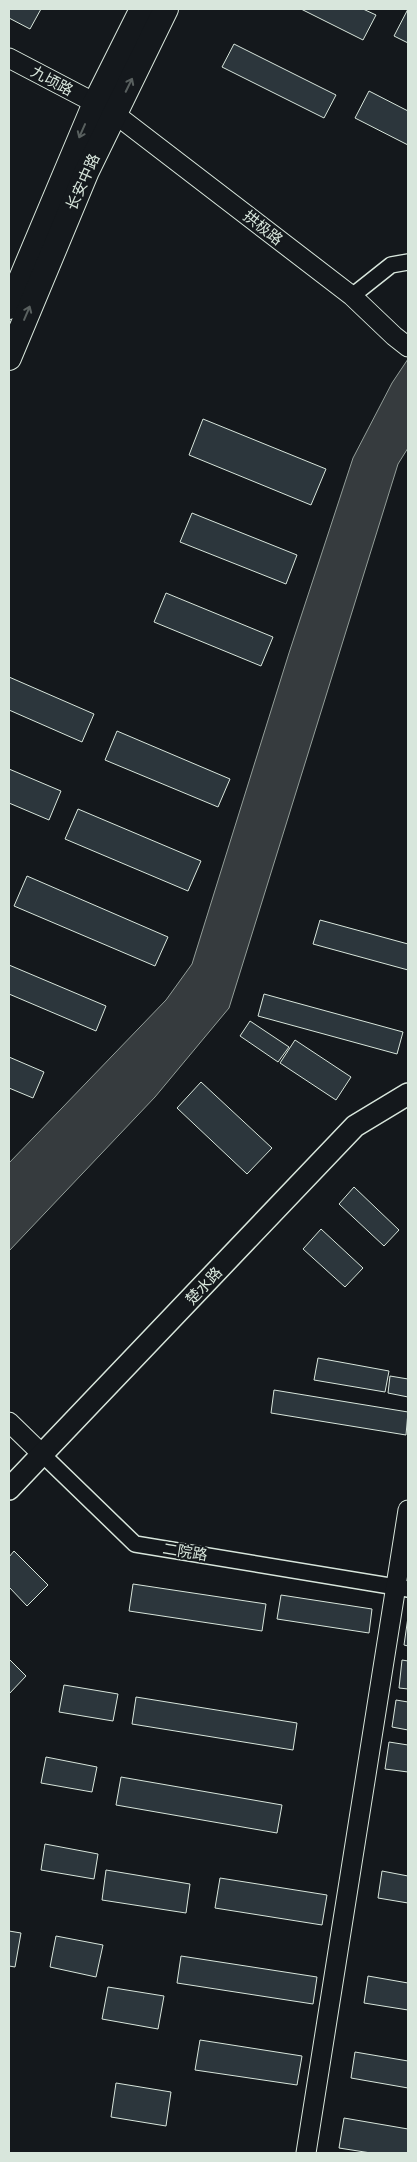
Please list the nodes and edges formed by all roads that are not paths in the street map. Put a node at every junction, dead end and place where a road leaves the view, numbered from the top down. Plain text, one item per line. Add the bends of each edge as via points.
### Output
1 (142, 9) edge
2 (166, 9) edge
3 (9, 58) edge
4 (105, 109) junction
5 (408, 262) edge
6 (352, 296) junction
7 (9, 307) edge
8 (401, 342) edge
9 (9, 358) edge
10 (408, 1094) edge
11 (9, 1422) edge
12 (43, 1455) junction
13 (9, 1490) edge
14 (408, 1510) edge
15 (402, 1588) edge
16 (306, 2153) edge

1 - 4 main road, 长安中路
4 -> 2 main road, 长安中路
3 - 4 street, 九顷路
4 - 6 street, 拱极路
4 -> 7 main road, 长安中路
9 -> 4 main road, 长安中路 via 86,171
5 - 6 street via 391,265
6 - 8 street, 拱极路
10 - 12 main road, 楚水路 via 355,1126
11 - 12 street, 二院路
12 - 13 main road, 楚水路
12 - 15 street, 二院路 via 135,1544
14 - 15 street
15 - 16 street

